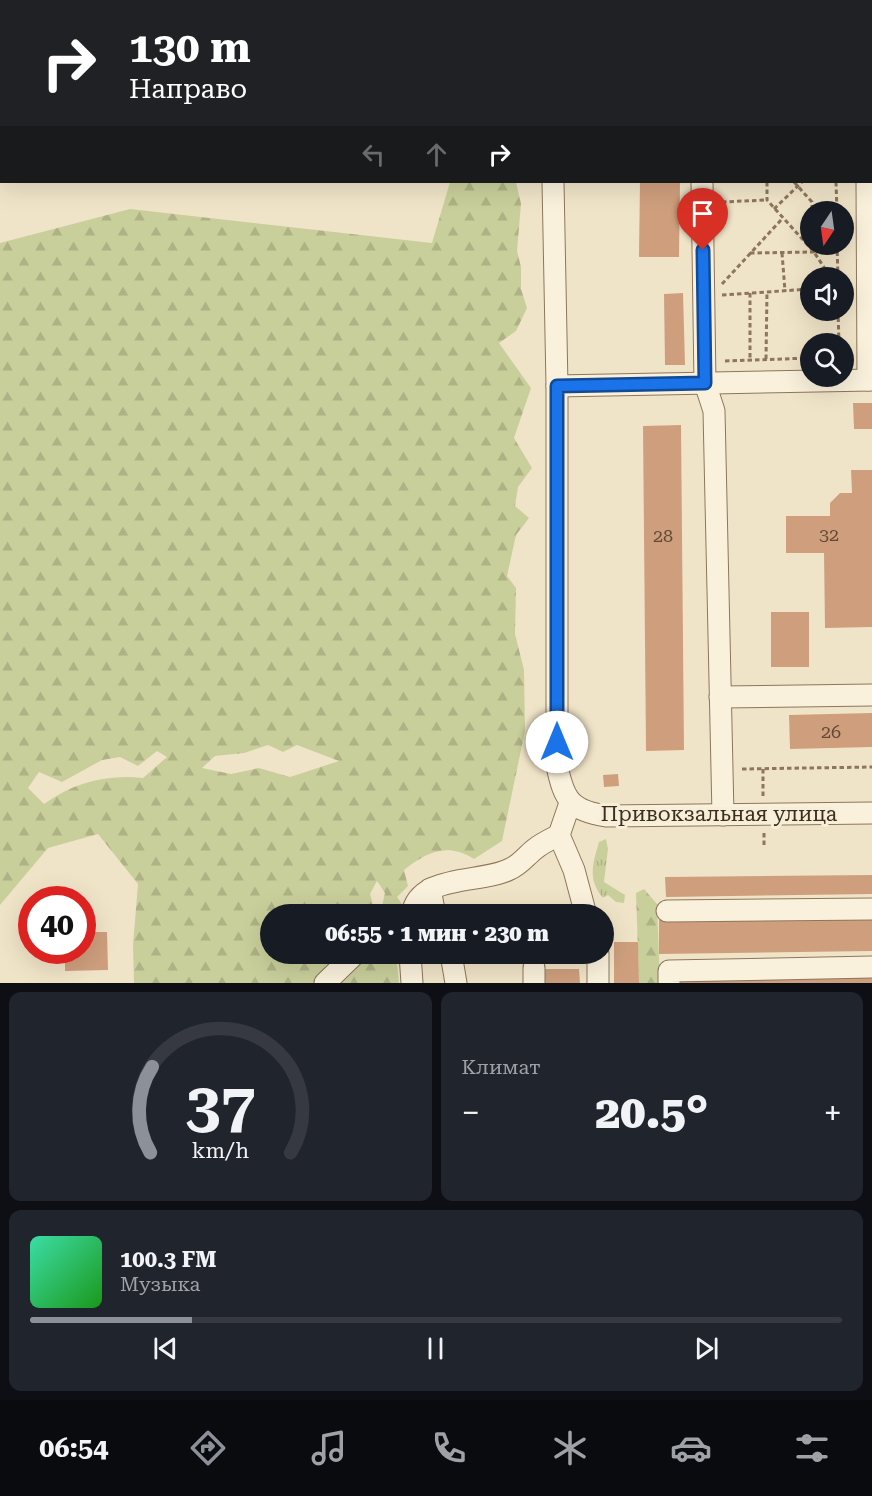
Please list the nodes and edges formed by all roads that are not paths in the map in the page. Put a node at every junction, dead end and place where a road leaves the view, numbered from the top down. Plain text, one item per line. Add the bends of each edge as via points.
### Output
1 (553, 183) edge
2 (702, 183) edge
3 (867, 183) edge
4 (870, 380) edge
5 (705, 383) junction
6 (557, 386) junction
7 (872, 695) edge
8 (720, 697) junction
9 (570, 802) junction
10 (872, 813) edge
11 (723, 815) junction
12 (559, 835) junction
13 (430, 889) junction
14 (416, 904) edge
15 (433, 904) edge
16 (583, 904) edge
17 (872, 909) edge
18 (667, 911) dead end
19 (344, 964) edge
20 (410, 964) edge
21 (453, 964) edge
22 (598, 964) edge
23 (872, 967) edge
24 (324, 983) edge
25 (411, 983) edge
26 (456, 983) edge
27 (598, 983) edge
28 (669, 983) edge

1 - 6 street
2 - 5 street via 707,296
3 - 4 street
4 - 5 street
5 - 6 street
5 - 8 street via 714,411
6 - 9 street via 557,766 562,789
7 - 8 street
8 - 11 street
9 - 11 street, Привокзальная улица via 588,813 608,816
9 - 12 street
10 - 11 street, Привокзальная улица
12 - 13 street via 537,847 512,869
12 - 16 street
13 - 14 street
13 - 15 street
17 - 18 street
19 - 24 street
20 - 25 street
21 - 26 street
22 - 27 street
23 - 28 street via 669,971

